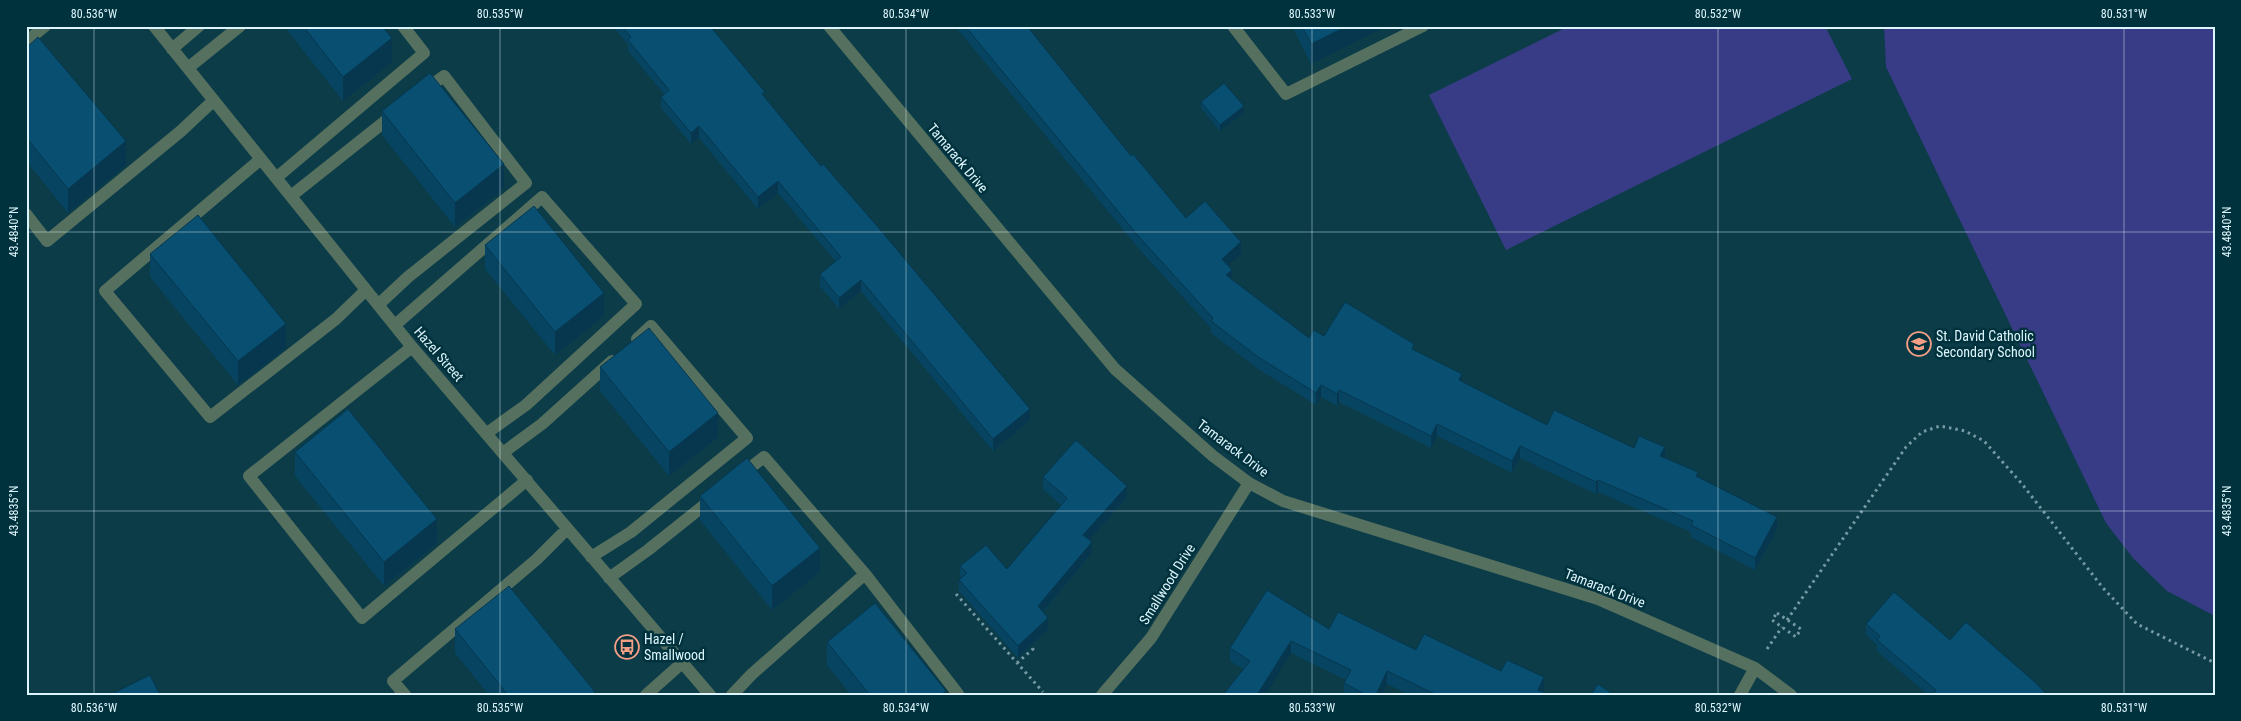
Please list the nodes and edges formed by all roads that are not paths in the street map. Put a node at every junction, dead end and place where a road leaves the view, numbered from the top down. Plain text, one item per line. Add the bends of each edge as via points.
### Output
1 (45, 26) edge
2 (154, 26) edge
3 (199, 26) edge
4 (240, 26) edge
5 (403, 26) edge
6 (830, 26) edge
7 (1233, 26) edge
8 (1423, 26) edge
9 (26, 42) edge
10 (172, 49) junction
11 (188, 68) junction
12 (213, 101) junction
13 (260, 159) junction
14 (276, 178) junction
15 (291, 196) junction
16 (26, 214) edge
17 (366, 290) junction
18 (378, 305) junction
19 (394, 325) junction
20 (412, 346) junction
21 (488, 433) junction
22 (504, 452) junction
23 (527, 480) junction
24 (1249, 483) junction
25 (568, 529) junction
26 (591, 557) junction
27 (866, 574) junction
28 (609, 578) junction
29 (682, 663) junction
30 (1755, 668) junction
31 (958, 694) edge
32 (405, 695) edge
33 (646, 695) edge
34 (710, 695) edge
35 (732, 695) edge
36 (1102, 695) edge
37 (1740, 695) edge
38 (1791, 695) edge

1 - 9 street
2 - 10 street, Hazel Street
3 - 10 street
4 - 11 street
5 - 14 street via 424,53
6 - 24 street, Tamarack Drive via 1115,369 1213,456
7 - 8 street via 1286,94
10 - 11 street, Hazel Street
11 - 12 street, Hazel Street
12 - 13 street, Hazel Street
12 - 16 street via 47,241
13 - 14 street, Hazel Street
13 - 17 street via 105,291 210,417 336,319
14 - 15 street, Hazel Street
15 - 17 street, Hazel Street
15 - 18 street via 444,76 526,183 408,277
17 - 18 street, Hazel Street
18 - 19 street, Hazel Street
19 - 20 street, Hazel Street
19 - 21 street via 542,197 636,304 526,405
20 - 21 street, Hazel Street
20 - 23 street via 249,476 362,618
21 - 22 street, Hazel Street
22 - 23 street, Hazel Street
22 - 26 street via 542,424 651,326 747,438 631,532
23 - 25 street, Hazel Street
24 - 30 street, Tamarack Drive via 1283,501 1598,599
24 - 36 street, Smallwood Drive via 1151,638
25 - 26 street, Hazel Street
25 - 32 street via 393,680
26 - 28 street, Hazel Street
27 - 28 street via 764,457
27 - 31 street
27 - 35 street
28 - 29 street, Hazel Street
29 - 33 street
29 - 34 street, Hazel Street
30 - 37 street
30 - 38 street, Tamarack Drive

